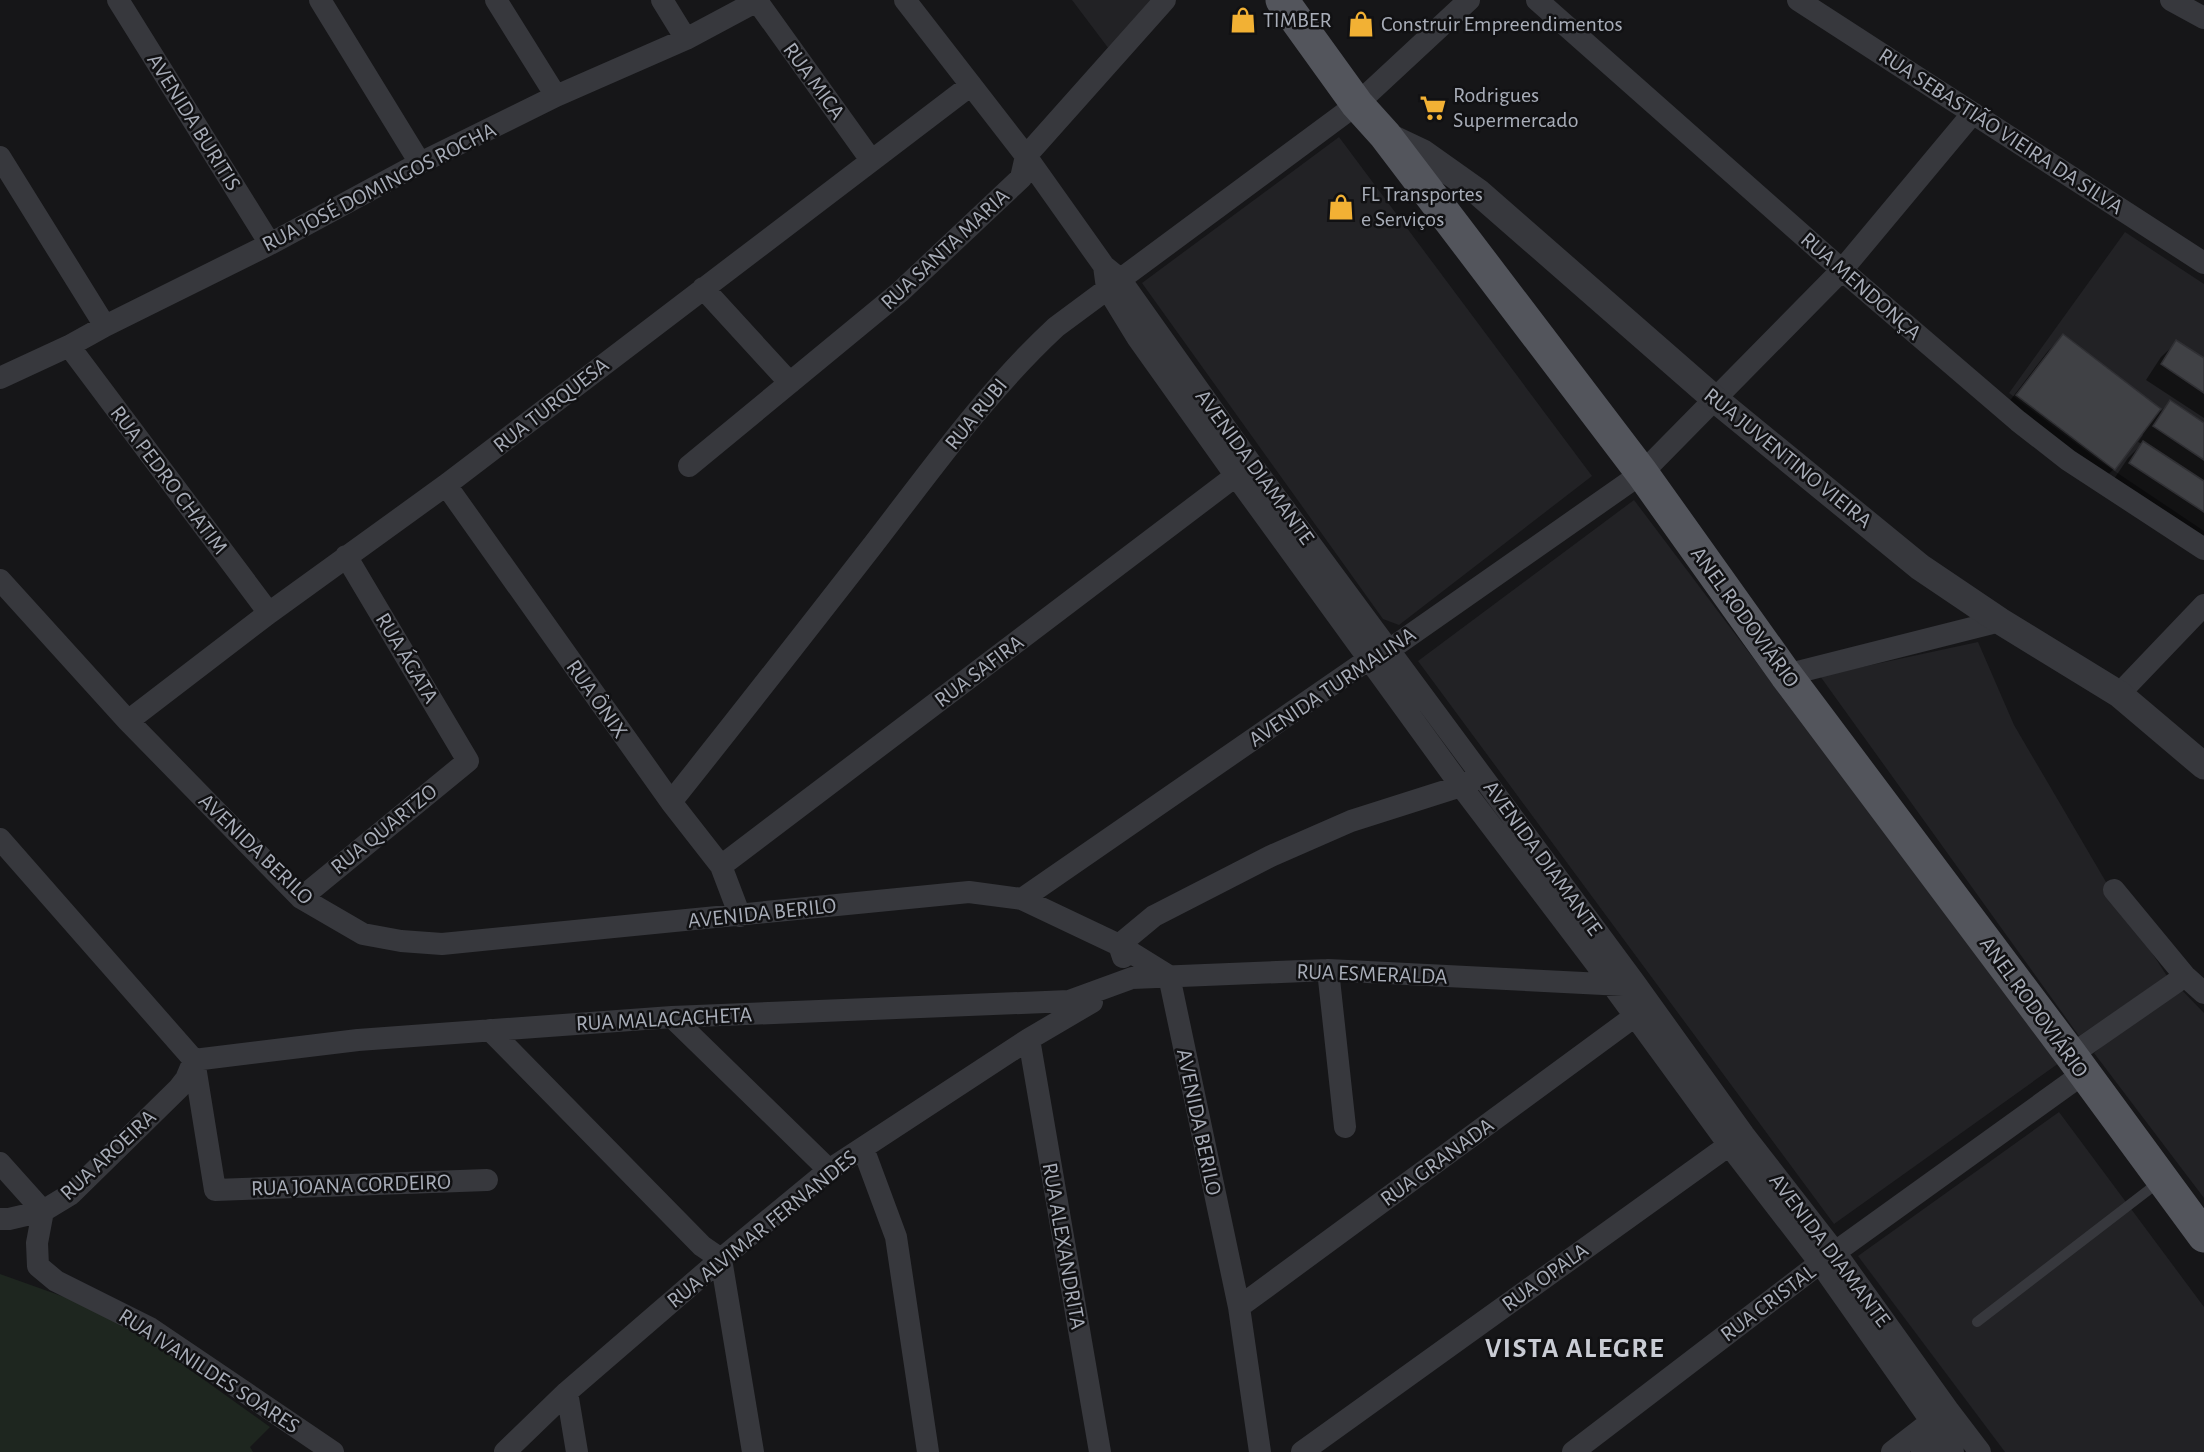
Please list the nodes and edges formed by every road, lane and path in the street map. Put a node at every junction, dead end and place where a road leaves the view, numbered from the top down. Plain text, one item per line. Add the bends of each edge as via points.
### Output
1 (118, 0) edge
2 (320, 0) edge
3 (496, 0) edge
4 (662, 0) edge
5 (905, 0) edge
6 (1165, 0) edge
7 (1282, 0) edge
8 (1469, 0) edge
9 (1537, 0) edge
10 (1798, 0) edge
11 (2171, 0) edge
12 (758, 1) edge
13 (2204, 18) edge
14 (686, 39) junction
15 (971, 85) junction
16 (556, 96) junction
17 (1357, 104) junction
18 (1973, 112) junction
19 (1385, 135) junction
20 (1026, 156) junction
21 (0, 157) edge
22 (871, 160) junction
23 (420, 163) junction
24 (270, 244) junction
25 (2204, 263) edge
26 (1842, 270) junction
27 (1110, 278) junction
28 (703, 288) junction
29 (105, 326) junction
30 (69, 346) junction
31 (0, 378) edge
32 (790, 383) junction
33 (1716, 400) junction
34 (689, 466) dead end
35 (1244, 470) junction
36 (1642, 473) junction
37 (446, 485) junction
38 (2204, 549) edge
39 (346, 556) junction
40 (0, 579) edge
41 (2204, 605) edge
42 (269, 613) junction
43 (2000, 621) junction
44 (1379, 654) junction
45 (1786, 675) junction
46 (2119, 694) junction
47 (128, 722) junction
48 (468, 761) joint
49 (2204, 766) edge
50 (1482, 776) junction
51 (1461, 786) junction
52 (670, 802) junction
53 (2, 846) edge
54 (721, 866) junction
55 (2114, 890) dead end
56 (301, 898) junction
57 (1022, 899) junction
58 (740, 916) junction
59 (1119, 945) junction
60 (1328, 970) junction
61 (1169, 976) junction
62 (2185, 976) junction
63 (1131, 978) junction
64 (1624, 985) junction
65 (2204, 993) edge
66 (1643, 1011) junction
67 (672, 1017) junction
68 (490, 1030) junction
69 (1029, 1039) junction
70 (194, 1060) junction
71 (2078, 1064) junction
72 (1345, 1127) dead end
73 (1736, 1140) junction
74 (862, 1148) junction
75 (0, 1163) edge
76 (829, 1170) junction
77 (2161, 1179) junction
78 (488, 1180) dead end
79 (43, 1211) junction
80 (0, 1219) edge
81 (2204, 1236) edge
82 (1827, 1258) junction
83 (721, 1259) junction
84 (1239, 1307) junction
85 (1977, 1322) dead end
86 (567, 1392) junction
87 (1946, 1429) edge
88 (333, 1452) edge
89 (505, 1452) edge
90 (577, 1452) edge
91 (753, 1452) edge
92 (928, 1452) edge
93 (1100, 1452) edge
94 (1260, 1452) edge
95 (1302, 1452) edge
96 (1573, 1452) edge
97 (1892, 1452) edge
98 (1922, 1452) edge
99 (1980, 1452) edge

1 - 24 street, AVENIDA BURITIS
2 - 23 street
3 - 16 street
4 - 14 street
5 - 15 street, AVENIDA DIAMANTE
6 - 20 street, RUA SANTA MARIA
7 - 17 main road, ANEL RODOVIÁRIO
8 - 17 street, RUA RUBI
9 - 26 street, RUA MENDONÇA
10 - 18 street, RUA SEBASTIÃO VIEIRA DA SILVA
11 - 13 street
12 - 14 street, RUA JOSÉ DOMINGOS ROCHA
12 - 22 street, RUA MICA
14 - 16 street, RUA JOSÉ DOMINGOS ROCHA
15 - 20 street, AVENIDA DIAMANTE
15 - 22 street, RUA TURQUESA
16 - 23 street, RUA JOSÉ DOMINGOS ROCHA
17 - 19 main road, ANEL RODOVIÁRIO
17 - 27 street, RUA RUBI
18 - 25 street, RUA SEBASTIÃO VIEIRA DA SILVA
18 - 26 street, AVENIDA TURMALINA
19 - 33 street, RUA JUVENTINO VIEIRA via 1423,153 1478,192
19 - 36 main road, ANEL RODOVIÁRIO
20 - 27 street, AVENIDA DIAMANTE
20 - 32 street, RUA SANTA MARIA via 1021,178 900,292
21 - 29 street
22 - 28 street, RUA TURQUESA
23 - 24 street, RUA JOSÉ DOMINGOS ROCHA
24 - 29 street, RUA JOSÉ DOMINGOS ROCHA
26 - 33 street, AVENIDA TURMALINA
26 - 38 street, RUA MENDONÇA via 2068,460
27 - 35 street, AVENIDA DIAMANTE via 1137,336
27 - 52 street, RUA RUBI via 1003,379
28 - 32 street
28 - 37 street, RUA TURQUESA
29 - 30 street, RUA JOSÉ DOMINGOS ROCHA
30 - 31 street, RUA JOSÉ DOMINGOS ROCHA
30 - 42 street, RUA PEDRO CHATIM
32 - 34 street, RUA SANTA MARIA
33 - 36 street, AVENIDA TURMALINA
33 - 43 street, RUA JUVENTINO VIEIRA via 1920,567
35 - 44 street, AVENIDA DIAMANTE
35 - 54 street, RUA SAFIRA
36 - 44 street, AVENIDA TURMALINA
36 - 45 main road, ANEL RODOVIÁRIO
37 - 39 street, RUA TURQUESA
37 - 52 street, RUA ÔNIX
39 - 42 street, RUA TURQUESA
39 - 48 street, RUA ÁGATA
40 - 47 street, AVENIDA BERILO
41 - 46 street
42 - 47 street, RUA TURQUESA
43 - 45 street
43 - 46 street, RUA JUVENTINO VIEIRA
44 - 50 street, AVENIDA DIAMANTE
44 - 51 street, AVENIDA DIAMANTE
44 - 57 street, AVENIDA TURMALINA
45 - 71 main road, ANEL RODOVIÁRIO
46 - 49 street, RUA JUVENTINO VIEIRA
47 - 56 street, AVENIDA BERILO
48 - 56 street, RUA QUARTZO
50 - 51 street
50 - 64 street, AVENIDA DIAMANTE
51 - 59 street via 1351,821 1271,856 1154,916
51 - 64 street, AVENIDA DIAMANTE
52 - 54 street, RUA ÔNIX
53 - 70 street
54 - 58 street, RUA ÔNIX
55 - 62 street
56 - 58 street, AVENIDA BERILO via 363,934 442,944
57 - 58 street, AVENIDA BERILO via 969,892
57 - 59 street, AVENIDA BERILO
59 - 61 street, AVENIDA BERILO
59 - 63 street
60 - 61 street, RUA ESMERALDA
60 - 64 street, RUA ESMERALDA
60 - 72 street
61 - 63 street, RUA ESMERALDA
61 - 84 street, AVENIDA BERILO
62 - 65 street
62 - 71 street, RUA CRISTAL
63 - 67 street, RUA MALACACHETA via 1069,1001
63 - 69 street, RUA ALVIMAR FERNANDES
64 - 66 street, AVENIDA DIAMANTE
66 - 73 street, AVENIDA DIAMANTE
66 - 84 street, RUA GRANADA
67 - 68 street, RUA MALACACHETA
67 - 76 street
68 - 70 street, RUA MALACACHETA via 358,1040
68 - 83 street via 702,1246
69 - 74 street, RUA ALVIMAR FERNANDES
69 - 93 street, RUA ALEXANDRITA
70 - 78 street, RUA JOANA CORDEIRO via 215,1190
70 - 79 street, RUA AROEIRA via 179,1088 71,1194
71 - 77 main road, ANEL RODOVIÁRIO
71 - 82 street, RUA CRISTAL
73 - 82 street, AVENIDA DIAMANTE
73 - 95 street, RUA OPALA
74 - 76 street, RUA ALVIMAR FERNANDES
74 - 92 street via 896,1237
75 - 79 street
76 - 83 street, RUA ALVIMAR FERNANDES
77 - 81 main road, ANEL RODOVIÁRIO
77 - 85 lane
79 - 80 street, RUA AROEIRA
79 - 88 street, RUA IVANILDES SOARES via 37,1243 38,1266 56,1281 150,1328
82 - 87 street, AVENIDA DIAMANTE
82 - 96 street, RUA CRISTAL
83 - 86 street, RUA ALVIMAR FERNANDES
83 - 91 street
84 - 94 street, AVENIDA BERILO
86 - 89 street, RUA ALVIMAR FERNANDES
86 - 90 street
87 - 97 street
87 - 98 street
87 - 99 street, AVENIDA DIAMANTE

